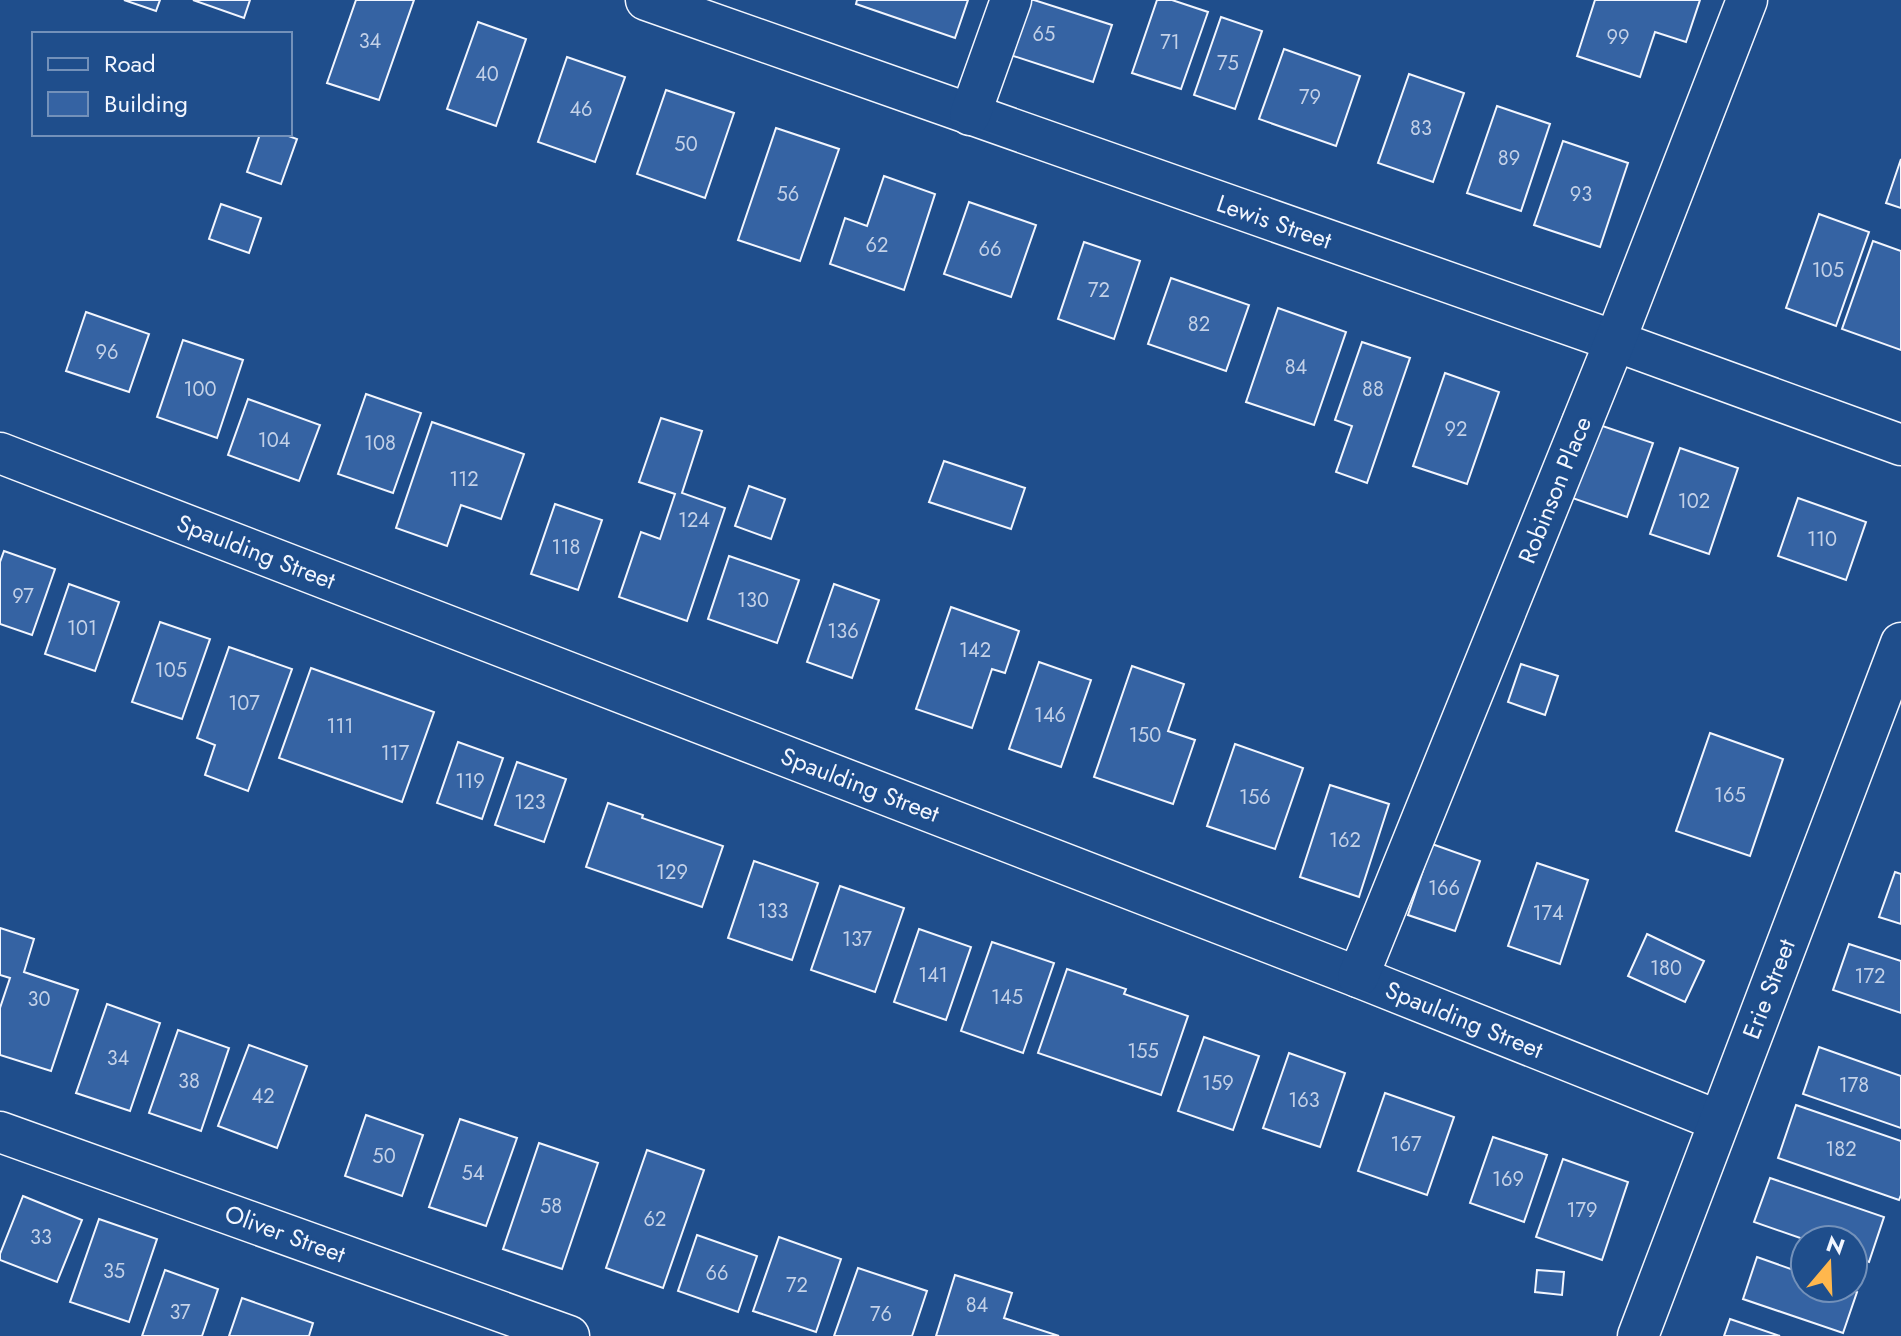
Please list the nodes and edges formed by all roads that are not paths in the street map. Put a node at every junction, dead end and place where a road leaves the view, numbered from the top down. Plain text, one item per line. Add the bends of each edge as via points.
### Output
1 (646, 0) edge
2 (1011, 0) edge
3 (1747, 0) edge
4 (970, 115) junction
5 (1615, 341) junction
6 (1901, 445) edge
7 (0, 453) edge
8 (1901, 643) edge
9 (1358, 977) junction
10 (1719, 1121) junction
11 (0, 1132) edge
12 (569, 1336) edge
13 (1638, 1336) edge

1 - 4 street, Lewis Street
2 - 4 street
3 - 5 street, Robinson Place
4 - 5 street, Lewis Street
5 - 6 street, Lewis Street
5 - 9 street, Robinson Place
7 - 9 street, Spaulding Street
8 - 10 street, Erie Street
9 - 10 street, Spaulding Street
10 - 13 street, Erie Street
11 - 12 street, Oliver Street

